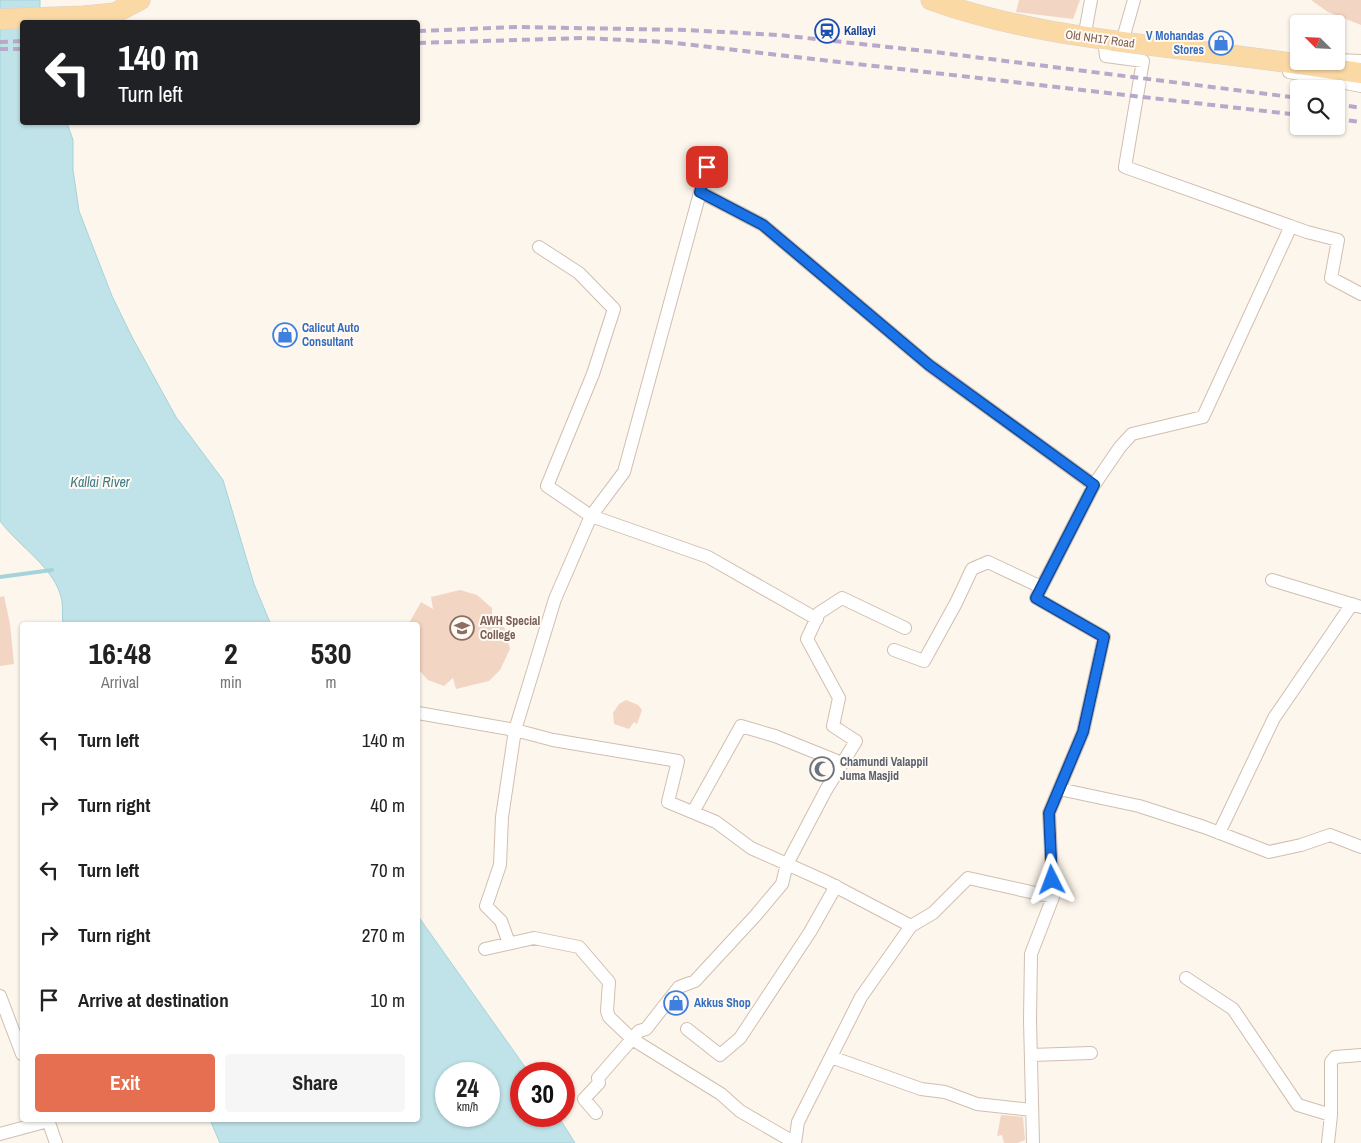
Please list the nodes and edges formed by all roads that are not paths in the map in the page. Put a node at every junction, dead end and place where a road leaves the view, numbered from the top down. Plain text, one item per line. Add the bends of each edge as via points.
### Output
1 (140, 0) edge
2 (931, 0) edge
3 (1091, 0) edge
4 (1134, 0) edge
5 (0, 19) edge
6 (1084, 38) junction
7 (1113, 41) junction
8 (1247, 57) junction
9 (1290, 59) edge
10 (1290, 60) edge
11 (1361, 61) edge
12 (1345, 63) edge
13 (1345, 67) edge
14 (1361, 73) edge
15 (1361, 86) edge
16 (707, 167) dead end
17 (700, 192) junction
18 (1291, 226) junction
19 (539, 247) dead end
20 (1361, 294) edge
21 (1094, 485) junction
22 (591, 516) junction
23 (1272, 580) dead end
24 (1041, 587) junction
25 (1356, 605) edge
26 (817, 619) junction
27 (905, 628) dead end
28 (894, 650) dead end
29 (420, 713) edge
30 (515, 730) junction
31 (842, 763) junction
32 (1059, 789) junction
33 (692, 812) junction
34 (1219, 833) junction
35 (1361, 847) edge
36 (787, 864) junction
37 (836, 886) junction
38 (1053, 897) junction
39 (911, 926) junction
40 (509, 943) junction
41 (485, 949) dead end
42 (1186, 978) dead end
43 (0, 996) edge
44 (3, 1011) edge
45 (687, 1029) dead end
46 (632, 1039) junction
47 (20, 1049) edge
48 (1091, 1054) dead end
49 (1031, 1055) junction
50 (1361, 1055) edge
51 (831, 1057) junction
52 (1032, 1110) junction
53 (596, 1113) dead end
54 (1331, 1115) junction
55 (41, 1122) edge
56 (49, 1122) edge
57 (0, 1134) edge
58 (56, 1143) edge
59 (795, 1143) edge
60 (1033, 1143) edge
61 (1328, 1143) edge

1 - 5 main road via 116,13
2 - 6 main road, Old NH17 Road via 967,13
3 - 6 street
4 - 7 street
6 - 7 main road, Old NH17 Road
7 - 8 main road, Old NH17 Road
7 - 18 street via 1106,56 1143,61 1125,167
8 - 9 street
8 - 10 main road, Old NH17 Road
8 - 15 street via 1261,65
11 - 12 street
13 - 14 main road, Old NH17 Road
16 - 17 street
17 - 21 street via 763,225 929,365
17 - 22 street via 624,472
18 - 20 street via 1338,240 1331,278
18 - 21 street via 1203,417 1132,434
19 - 22 street via 579,272 614,309 593,374 548,486
21 - 24 street
22 - 26 street via 708,558
22 - 30 street via 556,599
23 - 25 street
24 - 28 street via 988,562 972,569 924,661
24 - 32 street via 1036,598 1104,637 1083,732
25 - 34 street via 1274,718
26 - 27 street via 819,613 842,598
26 - 31 street via 807,639 839,698 833,726 856,741
29 - 30 street
30 - 33 street via 553,740 678,761 668,802
30 - 40 street via 502,817 500,864 486,906 501,921
31 - 33 street via 741,726
31 - 36 street
32 - 34 street via 1139,806
32 - 38 street via 1049,813
33 - 36 street via 716,822 751,848
34 - 35 street via 1269,852 1330,835
36 - 37 street
36 - 46 street via 782,884 756,915 695,981 679,987 646,1029
37 - 39 street
37 - 45 street via 810,932 740,1038 720,1055
38 - 39 street via 968,878 933,913
38 - 49 street via 1031,954
39 - 51 street via 861,997
40 - 41 street
40 - 46 street via 534,938 579,947 609,982 609,1016
42 - 54 street via 1233,1009 1298,1105
43 - 44 street
44 - 47 street
46 - 53 street via 584,1099
46 - 59 street via 721,1094 740,1111
48 - 49 street
49 - 52 street
50 - 54 street via 1335,1057 1331,1062
51 - 52 street via 921,1089 945,1092 978,1104
51 - 59 street via 798,1122
52 - 60 street
54 - 61 street
55 - 57 street
56 - 58 street

